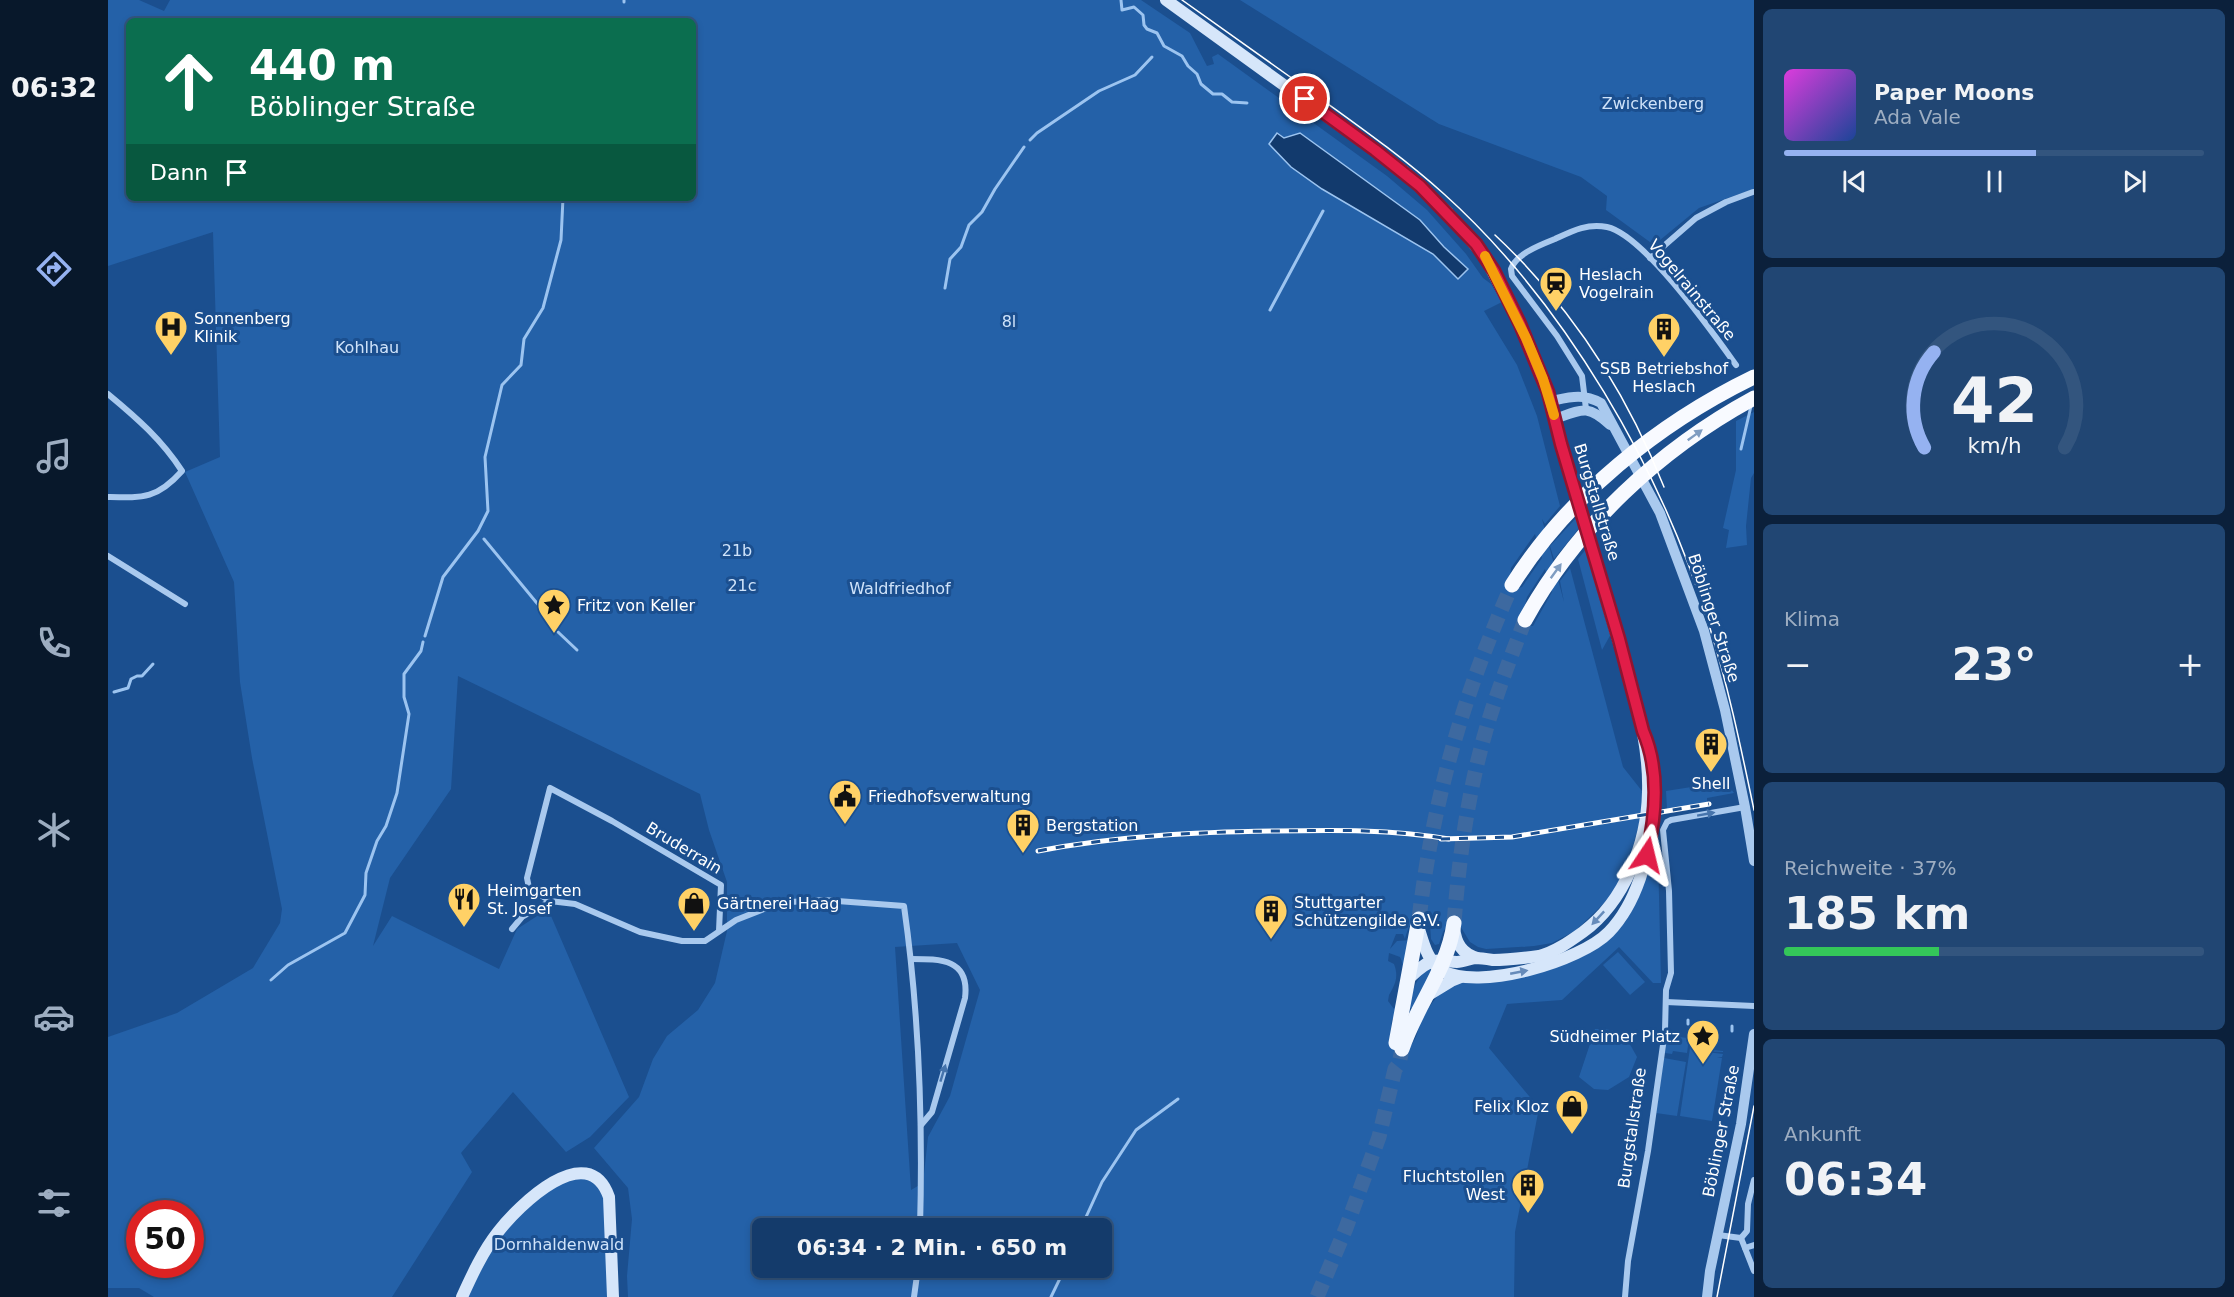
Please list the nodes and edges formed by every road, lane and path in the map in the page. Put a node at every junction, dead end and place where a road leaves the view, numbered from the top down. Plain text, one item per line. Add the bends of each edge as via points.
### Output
1 (1156, 0) edge
2 (1166, 0) edge
3 (1753, 192) edge
4 (1650, 258) junction
5 (1502, 290) junction
6 (1736, 365) dead end
7 (1754, 377) edge
8 (108, 394) edge
9 (1585, 396) junction
10 (1754, 398) edge
11 (1551, 401) junction
12 (1586, 409) junction
13 (1555, 419) junction
14 (1617, 431) junction
15 (108, 497) edge
16 (108, 556) edge
17 (1512, 585) tunnel mouth
18 (185, 604) dead end
19 (1525, 620) tunnel mouth
20 (1643, 731) junction
21 (1746, 807) junction
22 (1754, 861) edge
23 (550, 901) junction
24 (1418, 922) joint
25 (1453, 925) joint
26 (512, 928) dead end
27 (719, 931) junction
28 (911, 958) junction
29 (1477, 958) junction
30 (1438, 963) junction
31 (1461, 977) junction
32 (1408, 979) junction
33 (1425, 998) junction
34 (1666, 1002) junction
35 (1754, 1006) edge
36 (1754, 1034) edge
37 (921, 1126) junction
38 (1754, 1180) edge
39 (920, 1218) edge
40 (1718, 1235) junction
41 (1742, 1238) junction
42 (1754, 1245) edge
43 (1745, 1248) junction
44 (1754, 1271) edge
45 (917, 1278) edge
46 (462, 1297) edge
47 (613, 1297) edge
48 (914, 1297) edge
49 (1625, 1297) edge
50 (1707, 1297) edge

1 - 5 main road via 1412,188 1458,233
2 - 5 main road via 1420,186 1476,244
3 - 4 street via 1696,218
4 - 6 street, Vogelrainstraße via 1703,319
4 - 9 street, Vogelrainstraße via 1616,230 1584,226 1512,265 1512,276 1582,376
5 - 11 main road, Burgstallstraße
7 - 17 highway via 1688,414 1616,468 1558,523
8 - 15 street via 144,424 182,471 156,494
9 - 11 street
9 - 12 street
9 - 14 street, Böblinger Straße via 1601,403
19 -> 10 highway via 1565,559 1611,506 1664,458
11 - 13 main road, Burgstallstraße
12 - 13 street
12 - 14 street, Böblinger Straße via 1600,415
13 - 20 main road, Burgstallstraße
14 - 21 street, Böblinger Straße via 1660,513 1704,631
16 - 18 street
20 -> 29 main road, Burgstallstraße via 1648,785 1645,823 1630,870 1610,905 1589,928 1556,950 1528,957
31 -> 20 main road, Burgstallstraße via 1506,974 1557,962 1599,941 1616,923 1636,887 1651,837 1655,785
21 - 22 street, Böblinger Straße
34 -> 21 street, Burgstallstraße via 1671,973 1663,830 1667,822
23 - 26 street via 522,917
23 - 27 street via 575,904 660,938 705,941
23 - 27 street, Bruderrain via 529,888 527,878 550,788 721,885
24 - 30 main road via 1425,949
24 - 32 main road
25 - 29 main road via 1462,950
25 - 30 main road
27 - 28 street via 758,910 790,902 824,900 904,906
28 - 37 street
37 -> 28 street via 932,1112 965,998 966,982 956,967 944,959
29 - 30 main road, Burgstallstraße
30 - 31 main road, Burgstallstraße
30 - 32 main road via 1420,968
30 - 33 main road
31 - 33 main road
32 - 33 main road via 1399,1049
34 - 35 street
34 - 49 street, Burgstallstraße via 1665,1031
36 - 40 street, Böblinger Straße via 1742,1124
37 - 39 street
38 - 41 street via 1747,1231
40 - 41 street
40 - 50 street, Böblinger Straße
41 - 43 street
42 - 43 street
43 - 44 street
45 - 48 street
46 - 47 main road via 496,1233 511,1216 545,1188 576,1172 596,1178 609,1197

